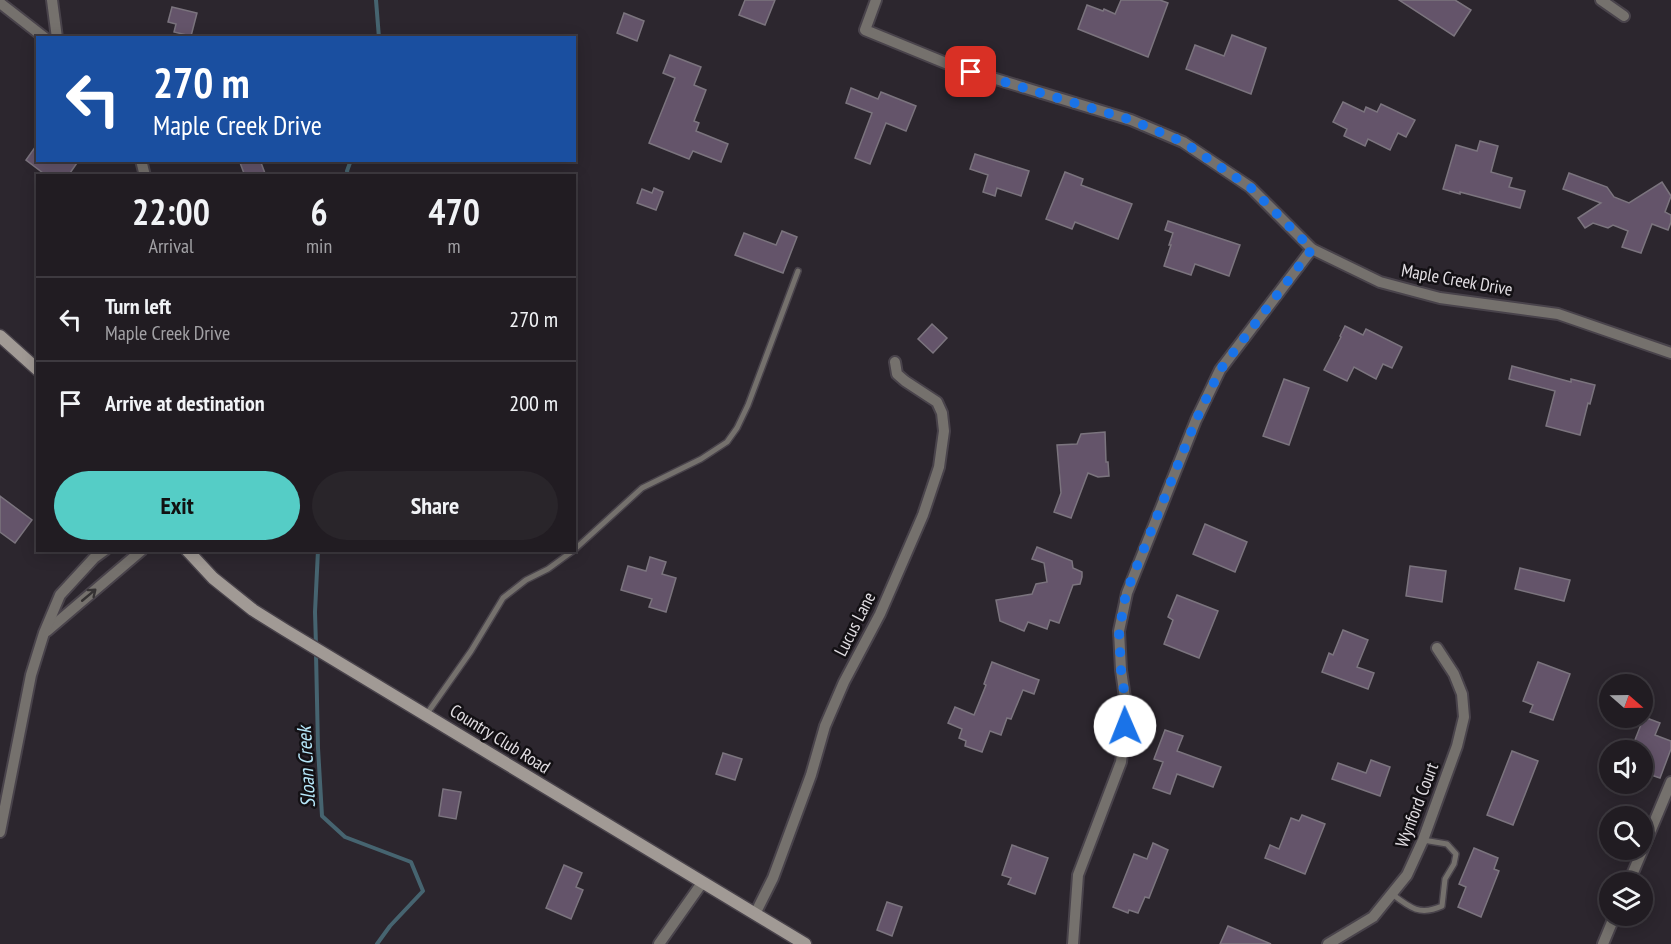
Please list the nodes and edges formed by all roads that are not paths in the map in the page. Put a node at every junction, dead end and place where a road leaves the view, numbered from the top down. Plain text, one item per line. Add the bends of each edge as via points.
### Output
1 (52, 0) edge
2 (876, 0) edge
3 (1601, 0) edge
4 (0, 3) edge
5 (1624, 16) dead end
6 (42, 36) edge
7 (57, 36) edge
8 (1312, 249) junction
9 (798, 271) dead end
10 (0, 336) edge
11 (1671, 353) edge
12 (895, 362) dead end
13 (36, 368) edge
14 (576, 548) edge
15 (102, 552) edge
16 (140, 552) edge
17 (190, 552) edge
18 (571, 552) edge
19 (44, 633) junction
20 (1437, 648) dead end
21 (426, 715) junction
22 (1671, 782) edge
23 (0, 832) edge
24 (1423, 840) junction
25 (1633, 872) edge
26 (702, 883) junction
27 (1392, 894) junction
28 (755, 914) junction
29 (1611, 926) edge
30 (659, 944) edge
31 (805, 944) edge
32 (1073, 944) edge
33 (1328, 944) edge
34 (1604, 944) edge

1 - 7 street
2 - 8 street, Maple Creek Drive via 864,30 953,66 1131,120 1183,142 1250,187
3 - 5 street
4 - 6 street
8 - 11 street, Maple Creek Drive via 1380,282 1440,298 1558,314
8 - 32 street via 1220,370 1126,593 1119,632 1127,712 1121,762 1078,875
9 - 14 lane via 748,405 728,442 642,488
10 - 13 main road
12 - 28 street, Lucus Lane via 897,374 937,402 942,413 939,467 885,603 830,715 773,878
15 - 19 street via 60,595
19 -> 16 street
17 - 21 main road, Country Club Road via 213,578 253,610
18 - 21 lane via 503,598
19 - 23 street via 31,675
20 - 24 street, Wynford Court via 1462,694 1464,717
21 - 26 main road, Country Club Road
22 - 25 street
24 - 27 street, Wynford Court via 1407,875
24 - 27 lane via 1447,844 1456,854 1445,879 1442,906 1430,911 1414,910
26 - 28 main road, Country Club Road
26 - 30 street
27 - 33 street, Wynford Court via 1373,917
28 - 31 main road, Country Club Road
29 - 34 street

